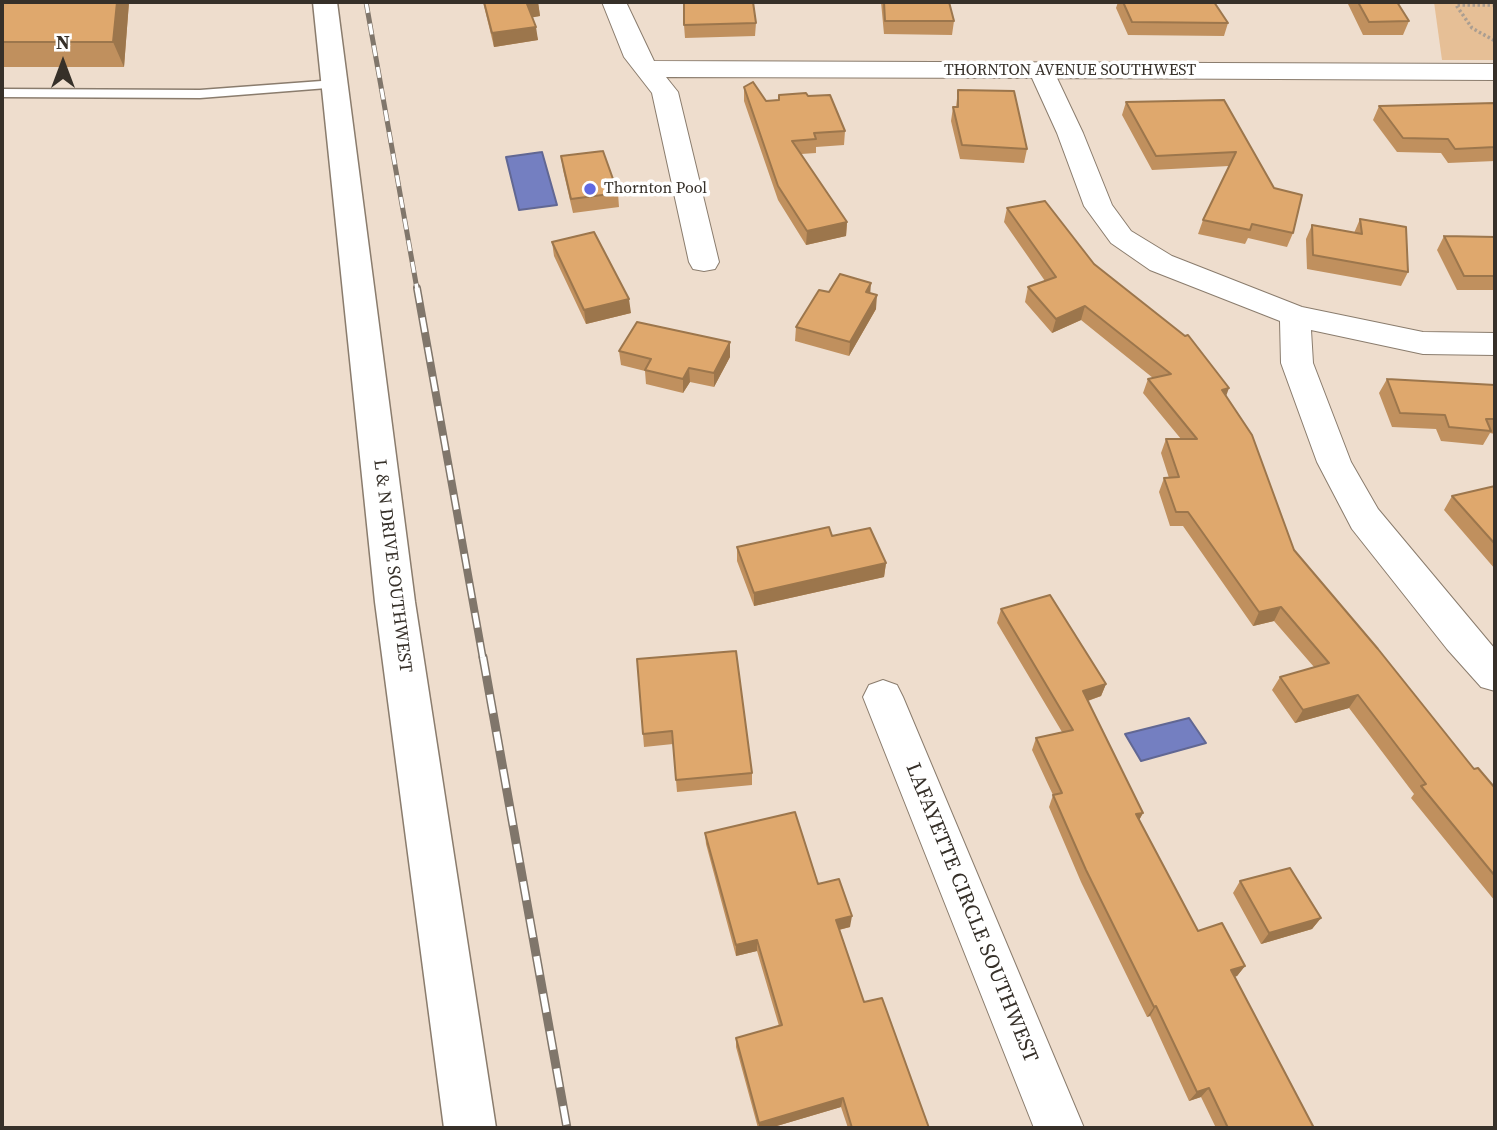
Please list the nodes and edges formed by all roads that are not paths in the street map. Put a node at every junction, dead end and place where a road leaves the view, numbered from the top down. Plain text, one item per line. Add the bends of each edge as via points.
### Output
1 (325, 2) edge
2 (614, 2) edge
3 (645, 69) junction
4 (1041, 70) junction
5 (1495, 72) edge
6 (335, 84) junction
7 (2, 93) edge
8 (704, 262) dead end
9 (1295, 316) junction
10 (1495, 344) edge
11 (1495, 676) edge
12 (883, 698) dead end
13 (470, 1128) edge
14 (1059, 1128) edge

1 - 6 street, L & N DRIVE SOUTHWEST
2 - 3 street
3 - 4 street, THORNTON AVENUE SOUTHWEST
3 - 8 street via 665,92
4 - 5 street, THORNTON AVENUE SOUTHWEST
4 - 9 street via 1098,206 1121,237 1161,263
6 - 7 lane via 200,94
6 - 13 street, L & N DRIVE SOUTHWEST via 394,592
9 - 10 street via 1423,343
9 - 11 street via 1297,363 1334,462 1365,519
12 - 14 street, LAFAYETTE CIRCLE SOUTHWEST

